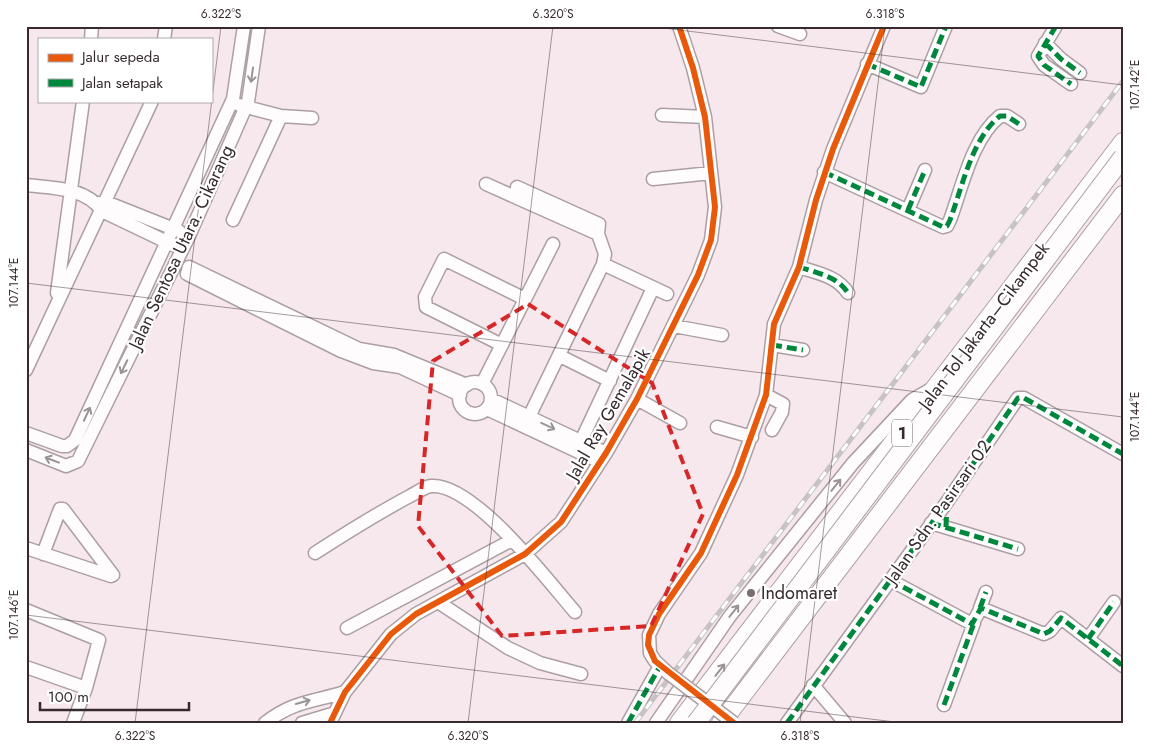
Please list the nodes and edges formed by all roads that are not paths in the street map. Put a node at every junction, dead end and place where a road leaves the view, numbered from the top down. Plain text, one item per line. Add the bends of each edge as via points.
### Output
1 (244, 26) edge
2 (258, 26) edge
3 (679, 26) edge
4 (778, 26) edge
5 (884, 26) edge
6 (946, 26) edge
7 (1056, 26) edge
8 (800, 34) dead end
9 (1045, 43) junction
10 (867, 64) junction
11 (1080, 73) dead end
12 (1071, 84) dead end
13 (232, 101) junction
14 (83, 102) edge
15 (152, 102) edge
16 (246, 108) junction
17 (662, 115) dead end
18 (281, 116) junction
19 (312, 118) dead end
20 (705, 118) junction
21 (1019, 124) dead end
22 (1123, 142) edge
23 (1123, 157) edge
24 (924, 170) dead end
25 (824, 172) junction
26 (711, 173) junction
27 (1123, 176) edge
28 (654, 178) dead end
29 (486, 184) dead end
30 (26, 185) edge
31 (517, 187) dead end
32 (72, 190) junction
33 (1123, 195) edge
34 (101, 206) junction
35 (908, 210) junction
36 (233, 220) dead end
37 (173, 228) junction
38 (598, 234) junction
39 (188, 236) junction
40 (167, 242) junction
41 (553, 244) dead end
42 (182, 249) junction
43 (603, 264) junction
44 (799, 267) junction
45 (653, 288) junction
46 (848, 293) dead end
47 (667, 294) dead end
48 (525, 299) junction
49 (55, 305) junction
50 (674, 326) junction
51 (722, 335) dead end
52 (502, 345) junction
53 (772, 345) junction
54 (803, 350) dead end
55 (29, 355) edge
56 (560, 356) junction
57 (386, 358) junction
58 (26, 370) edge
59 (610, 381) junction
60 (482, 384) junction
61 (938, 387) junction
62 (464, 390) junction
63 (766, 395) junction
64 (637, 399) junction
65 (489, 404) junction
66 (530, 417) junction
67 (680, 423) dead end
68 (717, 427) dead end
69 (772, 430) dead end
70 (26, 433) edge
71 (752, 437) junction
72 (581, 441) junction
73 (62, 446) junction
74 (26, 450) edge
75 (1123, 454) edge
76 (603, 458) junction
77 (75, 463) junction
78 (947, 502) junction
79 (931, 523) junction
80 (946, 527) junction
81 (512, 540) junction
82 (26, 548) edge
83 (1018, 549) dead end
84 (315, 553) dead end
85 (43, 554) junction
86 (525, 554) junction
87 (890, 580) junction
88 (986, 592) dead end
89 (438, 602) junction
90 (1114, 602) dead end
91 (980, 608) junction
92 (26, 610) edge
93 (575, 612) dead end
94 (974, 624) junction
95 (347, 628) dead end
96 (1088, 639) junction
97 (1123, 666) edge
98 (26, 667) edge
99 (664, 670) junction
100 (581, 674) dead end
101 (812, 684) junction
102 (86, 688) junction
103 (345, 692) junction
104 (944, 705) dead end
105 (331, 719) edge
106 (73, 723) edge
107 (265, 723) edge
108 (302, 723) edge
109 (628, 723) edge
110 (656, 723) edge
111 (679, 723) edge
112 (696, 723) edge
113 (708, 723) edge
114 (721, 723) edge
115 (734, 723) edge
116 (787, 723) edge
117 (845, 723) edge

1 - 13 street, Jalan Sentosa Utara. Cikarang
2 -> 16 street, Jalan Sentosa Utara. Cikarang
3 - 20 street, Jalal Ray Gemalapik
4 - 8 street
5 - 10 street
6 - 10 street via 921,86
7 - 9 street
9 - 11 street
9 - 12 street via 1038,56 1040,60
10 - 25 street
13 - 16 street
13 - 37 street, Jalan Sentosa Utara. Cikarang
14 - 32 street
15 - 34 street
16 - 18 street
16 - 39 street, Jalan Sentosa Utara. Cikarang
17 - 20 street
18 - 19 street
18 - 36 street
20 - 26 street, Jalal Ray Gemalapik
21 - 35 street via 1007,116 1000,116 987,130 978,144 947,226 938,227
22 - 61 highway, Jalan Tol Jakarta–Cikampek / 1
23 - 112 highway, 1, bridge
24 - 35 street
25 - 35 street
25 - 44 street
26 - 28 street
26 - 50 street, Jalal Ray Gemalapik via 715,207 711,240
27 - 113 highway, 1
29 - 38 street
30 - 32 street
31 - 38 street via 599,224
32 - 34 street
32 - 49 street
33 - 114 highway, Jalan Tol Jakarta–Cikampek / 1
34 - 37 street
34 - 40 street
34 - 49 street
37 - 39 street
37 - 40 street, Jalan Sentosa Utara. Cikarang
38 - 43 street via 605,254
39 - 42 street, Jalan Sentosa Utara. Cikarang
40 - 42 street
73 -> 40 street, Jalan Sentosa Utara. Cikarang via 75,440
41 - 48 street
42 -> 77 street, Jalan Sentosa Utara. Cikarang
43 - 45 street
43 - 56 street
44 - 46 street via 840,282
44 - 53 street via 774,324
45 - 47 street
45 - 59 street
48 - 52 street
48 - 52 street via 446,259 440,266 425,297 426,307
49 - 55 street
50 - 51 street
50 - 64 street, Jalal Ray Gemalapik
52 - 60 street
53 - 54 street
53 - 63 street
55 - 58 street
56 - 59 street
56 - 66 street
57 - 57 street via 374,363 342,351 186,272 190,266 359,349
57 - 62 street
59 - 72 street
60 - 62 street
60 - 65 street via 490,392
110 -> 61 street via 730,616 853,463 912,400
111 -> 61 highway, Jalan Tol Jakarta–Cikampek / 1
62 - 65 street via 460,404 470,413 479,414
63 - 69 street via 783,404
63 - 71 street
64 - 67 street
64 - 76 street, Jalal Ray Gemalapik
65 - 66 street
65 - 76 street
66 -> 72 street
68 - 71 street
70 - 73 street
71 - 99 street via 701,553 651,629 648,645 655,662
72 - 76 street
73 - 77 street
77 -> 74 street via 66,466
75 - 78 street, Jalan Sdn. Pasirsari 02 via 1019,398
76 - 86 street, Jalal Ray Gemalapik via 561,522
78 - 79 street, Jalan Sdn. Pasirsari 02
78 - 80 street
79 - 80 street
79 - 87 street, Jalan Sdn. Pasirsari 02
80 - 83 street
81 - 84 street via 489,516 452,491 430,486
81 - 86 street
81 - 95 street
82 - 85 street
85 - 85 street via 111,576 113,575 63,509 60,509
86 - 89 street, Jalal Ray Gemalapik
86 - 93 street
87 - 94 street
87 - 101 street, Jalan Sdn. Pasirsari 02
88 - 91 street
89 - 100 street via 508,648 540,663
89 - 103 street, Jalal Ray Gemalapik via 391,634
90 - 96 street
91 - 94 street
91 - 96 street via 1044,634 1061,618
92 - 102 street via 99,640
94 - 104 street
96 - 97 street
98 - 102 street
99 - 109 street
99 - 115 street, bridge
101 - 116 street, Jalan Sdn. Pasirsari 02
101 - 117 street
102 - 106 street
103 - 105 street, Jalal Ray Gemalapik
107 -> 103 street via 282,710 305,701
105 - 108 street

